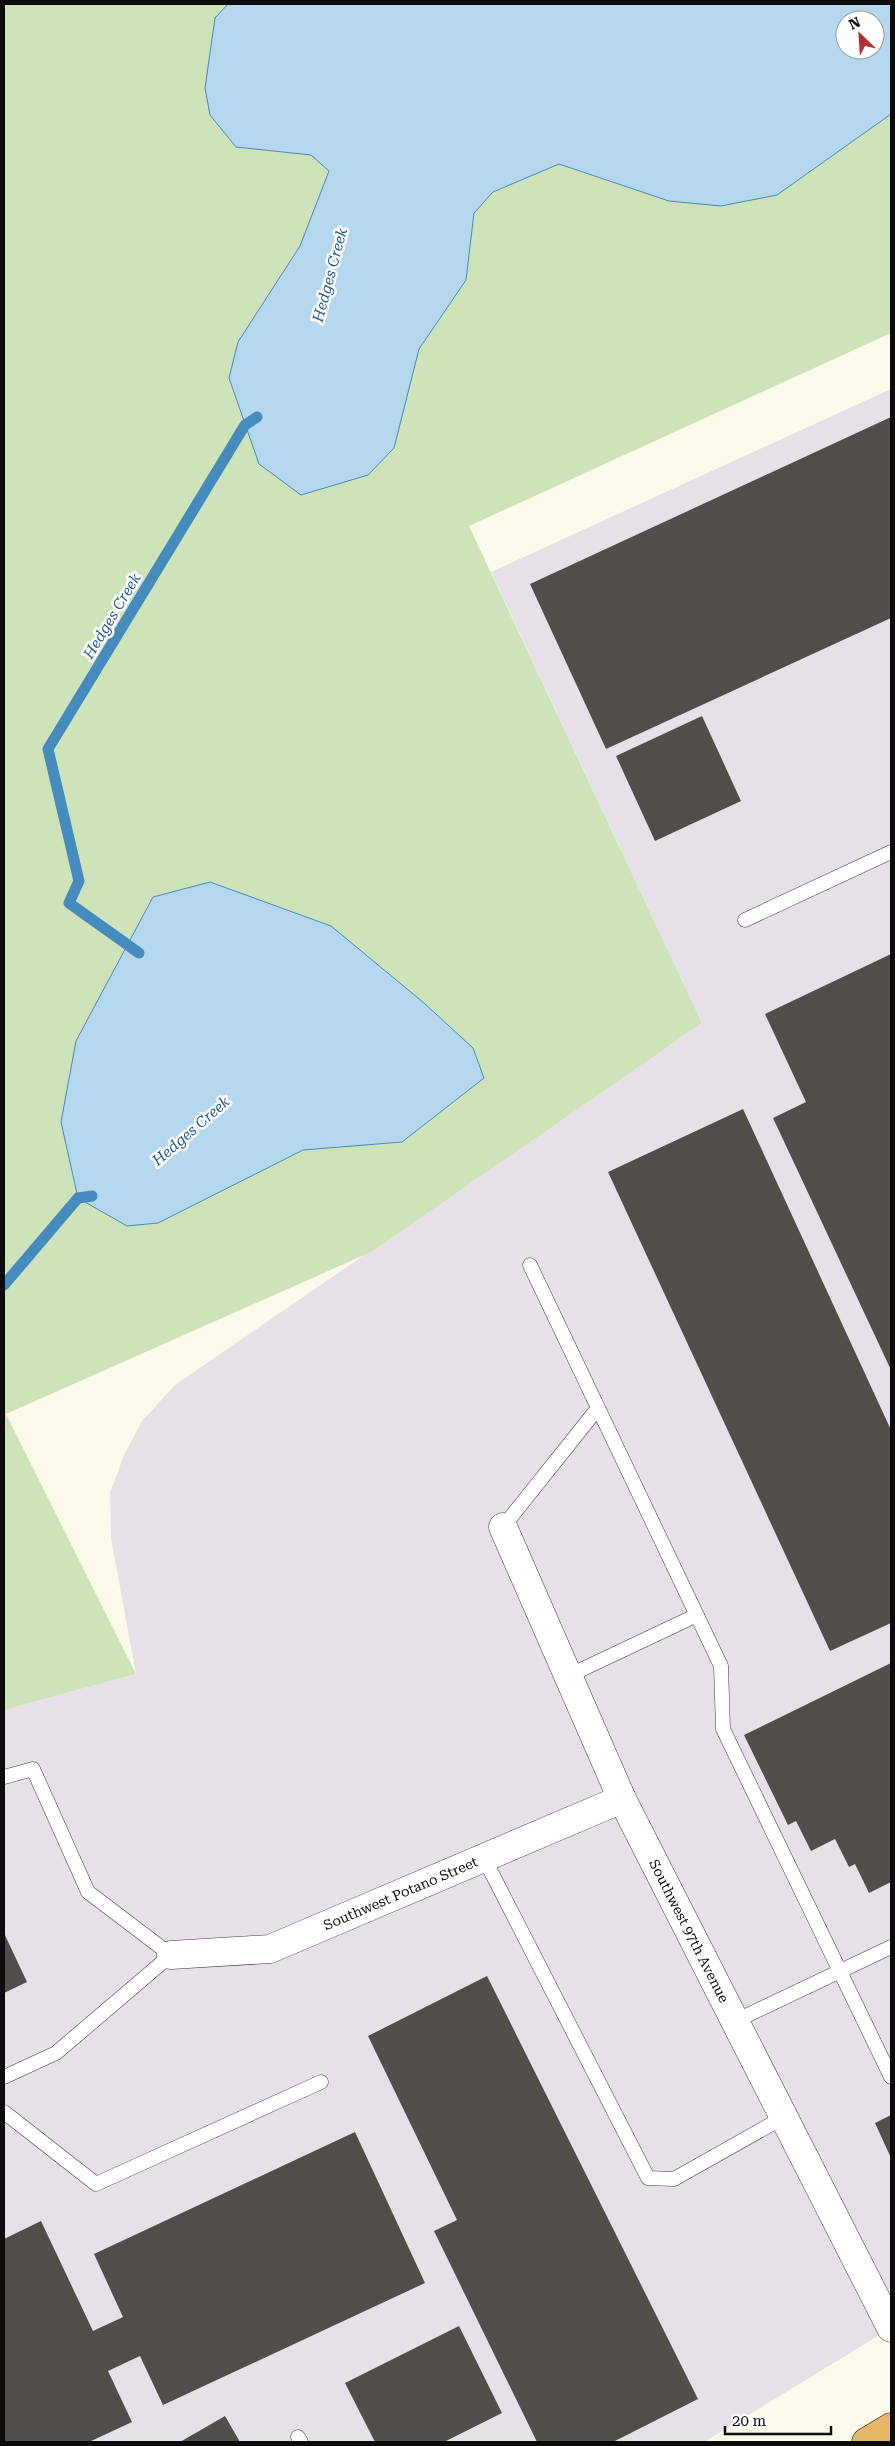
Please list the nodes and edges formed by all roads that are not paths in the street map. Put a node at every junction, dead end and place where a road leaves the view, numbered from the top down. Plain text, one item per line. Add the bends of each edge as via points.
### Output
1 (891, 852) edge
2 (745, 920) dead end
3 (530, 1265) dead end
4 (598, 1408) junction
5 (503, 1527) joint
6 (698, 1615) junction
7 (568, 1676) junction
8 (4, 1777) edge
9 (622, 1799) junction
10 (484, 1858) junction
11 (891, 1947) edge
12 (171, 1955) junction
13 (840, 1971) junction
14 (735, 2022) junction
15 (891, 2077) edge
16 (4, 2078) edge
17 (320, 2082) dead end
18 (4, 2112) edge
19 (784, 2117) junction
20 (891, 2328) edge
21 (891, 2426) edge
22 (866, 2442) edge

1 - 2 lane
3 - 4 lane
4 - 5 lane
4 - 6 lane
5 - 7 street, Southwest 97th Avenue
6 - 7 lane
6 - 13 lane via 721,1666 723,1729
7 - 9 street, Southwest 97th Avenue
8 - 12 lane via 33,1770 88,1892
9 - 10 street, Southwest Potano Street
9 - 14 street, Southwest 97th Avenue
10 - 12 street, Southwest Potano Street via 270,1949
10 - 19 lane via 648,2178 674,2179
11 - 13 lane
12 - 16 lane via 56,2053
13 - 14 lane
13 - 15 lane
14 - 19 street, Southwest 97th Avenue
17 - 18 lane via 96,2184
19 - 20 street, Southwest 97th Avenue
21 - 22 highway

